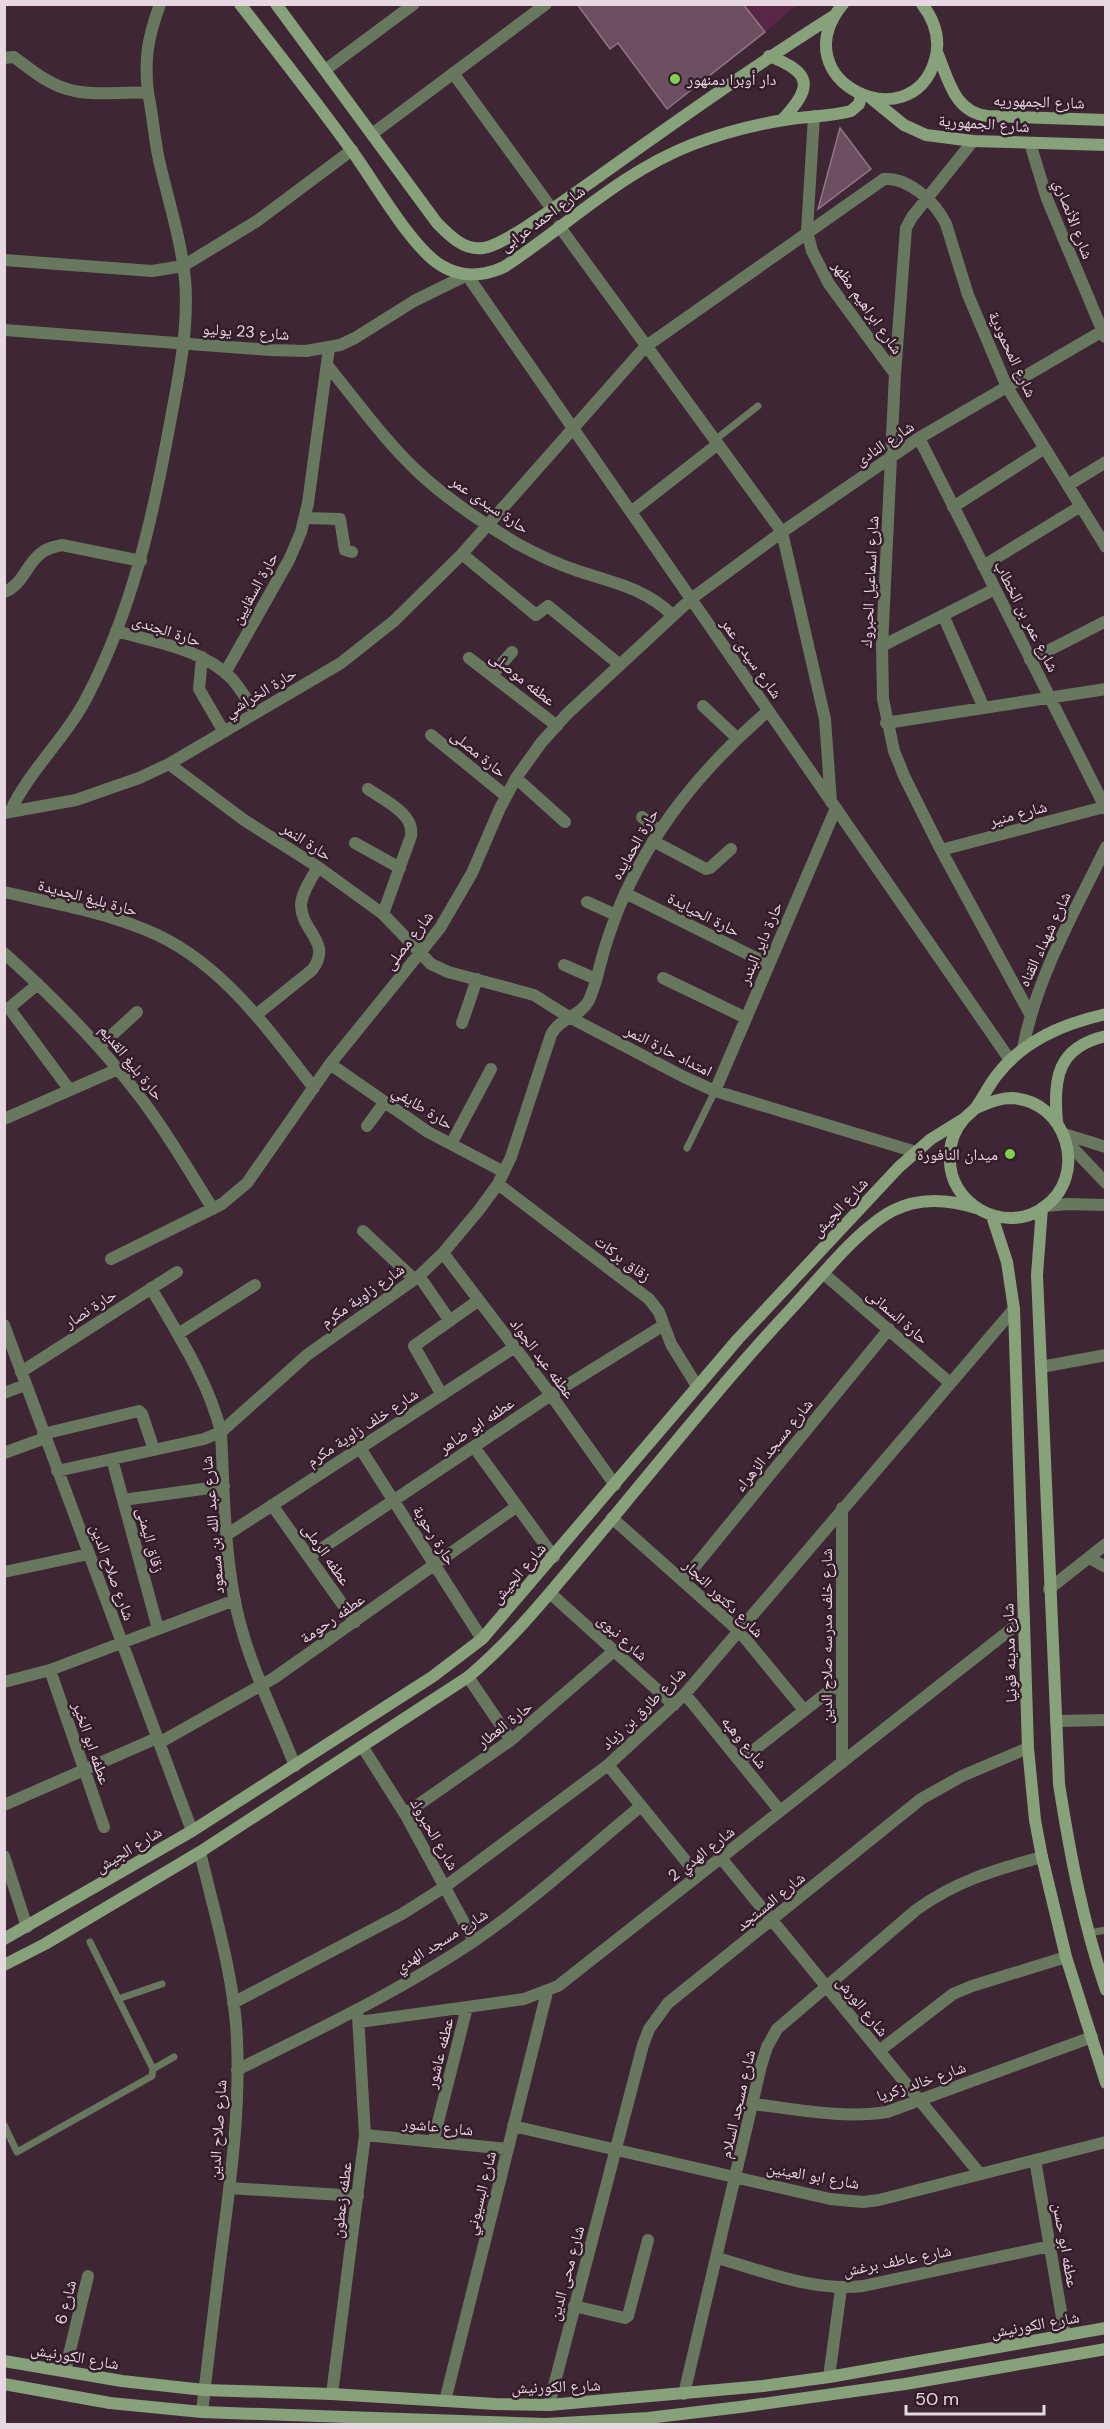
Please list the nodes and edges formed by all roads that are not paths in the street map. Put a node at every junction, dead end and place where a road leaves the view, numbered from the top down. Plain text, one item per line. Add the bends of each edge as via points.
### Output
1 (160, 4) edge
2 (240, 4) edge
3 (276, 4) edge
4 (414, 4) edge
5 (546, 4) edge
6 (843, 4) edge
7 (922, 4) edge
8 (935, 4) edge
9 (834, 15) junction
10 (933, 19) junction
11 (938, 52) junction
12 (769, 57) junction
13 (4, 58) edge
14 (326, 70) junction
15 (453, 73) junction
16 (148, 93) junction
17 (867, 97) junction
18 (814, 116) junction
19 (782, 120) junction
20 (1106, 120) edge
21 (372, 134) junction
22 (973, 141) junction
23 (1030, 143) junction
24 (1106, 145) edge
25 (352, 150) junction
26 (928, 198) junction
27 (552, 209) junction
28 (559, 226) junction
29 (807, 231) junction
30 (4, 260) edge
31 (183, 266) junction
32 (467, 274) junction
33 (4, 330) edge
34 (1104, 333) edge
35 (185, 343) junction
36 (645, 347) junction
37 (329, 348) junction
38 (327, 365) junction
39 (895, 374) junction
40 (1007, 387) junction
41 (758, 406) dead end
42 (572, 428) junction
43 (919, 438) junction
44 (716, 442) junction
45 (1045, 448) junction
46 (891, 457) junction
47 (1106, 462) edge
48 (1068, 485) junction
49 (1081, 506) junction
50 (953, 507) junction
51 (631, 513) junction
52 (306, 518) junction
53 (488, 524) junction
54 (782, 532) junction
55 (1105, 545) edge
56 (352, 552) dead end
57 (462, 554) junction
58 (141, 561) junction
59 (983, 566) junction
60 (995, 590) junction
61 (4, 592) edge
62 (691, 599) junction
63 (672, 615) junction
64 (944, 615) junction
65 (1106, 621) edge
66 (116, 631) junction
67 (882, 646) junction
68 (512, 652) dead end
69 (201, 657) junction
70 (469, 657) dead end
71 (1030, 660) junction
72 (620, 665) junction
73 (225, 673) junction
74 (492, 675) junction
75 (1106, 689) edge
76 (1049, 697) junction
77 (703, 706) dead end
78 (984, 708) junction
79 (768, 711) junction
80 (256, 713) junction
81 (886, 723) junction
82 (556, 726) junction
83 (224, 732) junction
84 (431, 735) dead end
85 (736, 738) junction
86 (169, 764) junction
87 (516, 778) junction
88 (368, 789) dead end
89 (506, 796) junction
90 (834, 805) junction
91 (1105, 808) edge
92 (7, 812) edge
93 (642, 817) dead end
94 (565, 822) dead end
95 (656, 836) junction
96 (355, 843) dead end
97 (1106, 847) edge
98 (731, 849) dead end
99 (941, 850) junction
100 (318, 867) junction
101 (400, 868) junction
102 (4, 892) edge
103 (625, 893) junction
104 (587, 902) dead end
105 (383, 914) junction
106 (616, 915) junction
107 (4, 953) edge
108 (420, 953) junction
109 (768, 964) junction
110 (564, 965) dead end
111 (663, 978) dead end
112 (477, 979) junction
113 (596, 979) junction
114 (38, 984) junction
115 (137, 1012) dead end
116 (1030, 1014) junction
117 (1106, 1014) edge
118 (256, 1015) junction
119 (569, 1017) junction
120 (746, 1018) junction
121 (462, 1023) dead end
122 (1106, 1036) edge
123 (99, 1047) junction
124 (1023, 1048) junction
125 (1010, 1060) junction
126 (330, 1064) junction
127 (118, 1069) junction
128 (491, 1069) dead end
129 (314, 1088) junction
130 (69, 1089) junction
131 (715, 1091) junction
132 (384, 1102) junction
133 (976, 1108) junction
134 (965, 1118) junction
135 (4, 1119) edge
136 (1057, 1122) junction
137 (367, 1126) dead end
138 (1066, 1138) junction
139 (451, 1144) junction
140 (1106, 1147) edge
141 (687, 1148) dead end
142 (916, 1152) junction
143 (504, 1172) junction
144 (1106, 1183) edge
145 (498, 1184) junction
146 (1106, 1205) edge
147 (1044, 1208) junction
148 (213, 1209) junction
149 (976, 1209) junction
150 (992, 1216) junction
151 (363, 1231) dead end
152 (443, 1253) junction
153 (111, 1259) dead end
154 (177, 1272) dead end
155 (824, 1274) junction
156 (416, 1277) junction
157 (255, 1285) dead end
158 (151, 1288) junction
159 (479, 1300) junction
160 (1014, 1309) junction
161 (450, 1321) junction
162 (4, 1325) edge
163 (664, 1325) junction
164 (889, 1329) junction
165 (178, 1334) junction
166 (515, 1347) junction
167 (1106, 1355) edge
168 (1041, 1367) junction
169 (21, 1372) junction
170 (950, 1383) junction
171 (25, 1385) junction
172 (697, 1386) junction
173 (4, 1393) edge
174 (442, 1395) junction
175 (551, 1395) junction
176 (221, 1432) junction
177 (44, 1436) junction
178 (652, 1440) junction
179 (474, 1447) junction
180 (360, 1448) junction
181 (154, 1450) junction
182 (4, 1453) edge
183 (665, 1454) junction
184 (112, 1460) junction
185 (57, 1471) junction
186 (615, 1485) junction
187 (224, 1486) junction
188 (123, 1500) junction
189 (394, 1500) junction
190 (272, 1505) junction
191 (516, 1507) junction
192 (843, 1508) junction
193 (612, 1518) junction
194 (228, 1534) junction
195 (1106, 1544) edge
196 (89, 1554) junction
197 (309, 1557) junction
198 (554, 1557) junction
199 (1089, 1558) junction
200 (434, 1564) junction
201 (1106, 1567) edge
202 (4, 1572) edge
203 (683, 1581) junction
204 (1049, 1589) junction
205 (550, 1593) junction
206 (235, 1600) junction
207 (1024, 1619) junction
208 (355, 1622) junction
209 (158, 1629) junction
210 (739, 1631) junction
211 (482, 1640) junction
212 (122, 1643) junction
213 (615, 1650) junction
214 (50, 1670) junction
215 (468, 1677) junction
216 (842, 1681) junction
217 (4, 1682) edge
218 (263, 1685) junction
219 (685, 1694) junction
220 (674, 1705) junction
221 (804, 1710) junction
222 (1106, 1720) edge
223 (1056, 1721) junction
224 (511, 1740) junction
225 (158, 1741) junction
226 (363, 1746) junction
227 (1028, 1748) junction
228 (740, 1761) junction
229 (842, 1763) junction
230 (608, 1765) junction
231 (295, 1766) junction
232 (84, 1770) junction
233 (4, 1805) edge
234 (641, 1806) junction
235 (780, 1811) junction
236 (405, 1814) junction
237 (104, 1827) dead end
238 (192, 1831) junction
239 (200, 1852) junction
240 (4, 1856) edge
241 (1042, 1857) junction
242 (721, 1858) junction
243 (698, 1876) junction
244 (446, 1886) junction
245 (772, 1920) junction
246 (27, 1927) junction
247 (1106, 1930) edge
248 (1089, 1933) junction
249 (6, 1938) edge
250 (474, 1941) junction
251 (90, 1942) dead end
252 (18, 1958) junction
253 (1066, 1958) junction
254 (4, 1965) edge
255 (162, 1984) dead end
256 (826, 1986) junction
257 (1106, 1990) edge
258 (547, 1992) junction
259 (118, 2000) junction
260 (233, 2003) junction
261 (467, 2007) junction
262 (358, 2016) junction
263 (1092, 2037) junction
264 (879, 2051) junction
265 (174, 2057) dead end
266 (153, 2069) junction
267 (237, 2070) junction
268 (1106, 2083) edge
269 (921, 2100) junction
270 (753, 2104) junction
271 (4, 2125) edge
272 (513, 2126) junction
273 (365, 2135) junction
274 (433, 2142) junction
275 (1106, 2142) edge
276 (615, 2149) junction
277 (508, 2150) junction
278 (1035, 2160) junction
279 (980, 2174) junction
280 (737, 2177) junction
281 (229, 2188) junction
282 (358, 2196) junction
283 (648, 2240) dead end
284 (1050, 2246) junction
285 (717, 2258) junction
286 (88, 2276) dead end
287 (841, 2289) junction
288 (574, 2306) junction
289 (1106, 2328) edge
290 (1065, 2335) junction
291 (1106, 2349) edge
292 (4, 2361) edge
293 (65, 2371) junction
294 (829, 2377) junction
295 (4, 2384) edge
296 (204, 2390) junction
297 (332, 2394) junction
298 (684, 2394) junction
299 (445, 2401) junction
300 (549, 2404) junction
301 (201, 2412) junction

1 - 16 street via 149,36 145,67
2 - 25 main road, شارع احمد عرابى
3 - 14 main road, شارع احمد عرابى
4 - 14 street
5 - 15 street
6 - 9 main road
7 - 10 main road
8 - 10 main road
9 - 12 main road, شارع احمد عرابى
9 - 17 main road, شارع الجمهورية via 826,46 829,62 847,87
10 - 11 main road, شارع الجمهوريه
11 - 17 main road via 926,79 915,89 902,96
11 - 20 main road, شارع الجمهوريه via 957,99 970,112
12 - 19 main road via 794,67 803,79 803,95
12 - 27 main road, شارع احمد عرابى
13 - 16 street via 14,57 36,74 68,89
14 - 21 main road, شارع احمد عرابى
15 - 21 street
15 - 27 street
16 - 31 street
17 - 18 main road, شارع احمد عرابى via 852,111
17 - 22 main road, شارع الجمهورية via 914,131
18 - 19 main road, شارع احمد عرابى
18 - 29 street, شارع ابراهيم مظهر
19 - 28 main road, شارع احمد عرابى via 730,132 653,162
21 - 27 main road, شارع احمد عرابى via 437,223 464,245 491,246
22 - 23 main road, شارع الجمهورية
22 - 26 street, شارع اسماعيل الحبروك
23 - 24 main road, شارع الجمهورية
23 - 34 street, شارع الأنصاري via 1047,199
25 - 31 street via 257,221
25 - 32 main road, شارع احمد عرابى via 422,250 445,268
26 - 29 street, حارة الخراشي via 897,180 884,179
26 - 39 street, شارع اسماعيل الحبروك via 906,228
26 - 40 street, شارع المحمودية via 946,224 968,295
28 - 32 main road, شارع احمد عرابى via 504,267
28 - 36 street
29 - 36 street, حارة الخراشي
29 - 39 street, شارع ابراهيم مظهر via 824,276
30 - 31 street via 152,271
31 - 35 street
32 - 37 street, شارع 23 يوليو via 414,300 356,338
32 - 42 street, شارع سيدى عمر
33 - 35 street, شارع 23 يوليو
34 - 40 street, شارع النادى
35 - 37 street, شارع 23 يوليو via 289,351
35 - 58 street via 155,507
36 - 42 street, حارة الخراشي
36 - 44 street
37 - 38 street, حارة السقايين
38 - 52 street, حارة السقايين
38 - 53 street, حارة سيدى عمر via 414,468
39 - 46 street, شارع اسماعيل الحبروك
40 - 43 street, شارع النادى
40 - 45 street, شارع المحمودية
41 - 44 lane
42 - 51 street, شارع سيدى عمر
42 - 53 street, حارة الخراشي
43 - 46 street, شارع النادى
43 - 50 street, شارع عمر بن الخطاب
44 - 51 street
44 - 54 street
45 - 48 street, شارع المحمودية
45 - 50 street
46 - 54 street, شارع النادى
46 - 67 street, شارع اسماعيل الحبروك
47 - 48 street
48 - 49 street, شارع المحمودية
49 - 55 street, شارع المحمودية
49 - 59 street
50 - 59 street, شارع عمر بن الخطاب
51 - 62 street, شارع سيدى عمر
52 - 56 street via 340,519 345,550
52 - 73 street, حارة السقايين via 289,560
53 - 57 street, حارة الخراشي
53 - 63 street, حارة سيدى عمر via 546,558 642,593
54 - 62 street, شارع النادى
54 - 90 street via 825,719
57 - 72 street via 536,615 548,606
57 - 80 street, حارة الخراشي via 368,643
58 - 61 street via 62,545 39,554 15,587
58 - 66 street
59 - 60 street, شارع عمر بن الخطاب
60 - 64 street
60 - 71 street, شارع عمر بن الخطاب
62 - 63 street, شارع مصلى
62 - 79 street, شارع سيدى عمر
63 - 72 street, شارع مصلى
64 - 67 street
64 - 78 street
65 - 71 street
66 - 69 street, حارة الجندى
66 - 92 street via 87,698
67 - 81 street, شارع اسماعيل الحبروك
68 - 74 street
69 - 73 street, حارة الجندى
69 - 83 street via 199,689
70 - 74 street, عطفه موصلى
71 - 76 street, شارع عمر بن الخطاب
72 - 82 street, شارع مصلى
73 - 80 street, حارة الجندى
74 - 82 street, عطفه موصلى
75 - 76 street
76 - 78 street
76 - 91 street, شارع عمر بن الخطاب
77 - 85 street
78 - 81 street
79 - 85 street, حارة الحمايده
79 - 90 street, شارع سيدى عمر
80 - 83 street, حارة الخراشي
81 - 99 street, شارع اسماعيل الحبروك via 905,778
82 - 87 street, شارع مصلى
83 - 86 street, حارة الخراشي
84 - 89 street, حارة مصلى
85 - 95 street, حارة الحمايده via 687,791
86 - 92 street, حارة الخراشي via 86,796
86 - 100 street, حارة النمر via 244,820
87 - 89 street, شارع مصلى
87 - 94 street
88 - 101 street via 410,823 411,836
89 - 108 street, شارع مصلى via 457,901
90 - 109 street, حارة داير البندر
90 - 125 street, شارع سيدى عمر
91 - 99 street, شارع منير
93 - 95 street
95 - 98 street via 706,869
95 - 103 street, حارة الحمايده
96 - 101 street
97 - 116 street, شارع شهداء القناه via 1043,976
99 - 116 street, شارع اسماعيل الحبروك
100 - 105 street, حارة النمر
100 - 118 street via 301,909 319,946 319,962
101 - 105 street
102 - 118 street, حارة بليغ الجديدة via 148,930 194,957
103 - 106 street, حارة الحمايده
103 - 109 street, حارة الحيايدة
104 - 106 street
105 - 108 street, حارة النمر
106 - 113 street, حارة الحمايده
107 - 114 street, حارة بليغ القديم
108 - 112 street, امتداد حارة النمر via 440,969
108 - 126 street, شارع مصلى
109 - 120 street, حارة داير البندر
110 - 113 street
111 - 120 street
112 - 119 street, امتداد حارة النمر via 534,995
112 - 121 street
113 - 119 street, حارة الحمايده via 588,1002
114 - 123 street, حارة بليغ القديم
114 - 130 street via 9,1008
115 - 123 street
116 - 124 street, شارع شهداء القناه
117 - 124 main road via 1066,1024
118 - 129 street, حارة بليغ الجديدة
119 - 131 street, امتداد حارة النمر
119 - 143 street, شارع زاوية مكرم via 551,1035
120 - 131 street, حارة داير البندر
122 - 136 main road via 1080,1046 1059,1069 1055,1084
123 - 127 street, حارة بليغ القديم
124 - 125 main road
125 - 133 main road
126 - 129 street, شارع مصلى
126 - 132 street, حارة طايفي
127 - 130 street
127 - 148 street, حارة بليغ القديم via 161,1126
128 - 139 street
129 - 148 street, شارع مصلى via 247,1183
130 - 135 street
131 - 141 lane
131 - 142 street, امتداد حارة النمر
132 - 137 street
132 - 139 street, حارة طايفي
133 - 134 main road
133 - 136 main road via 1011,1098 1044,1109
134 - 142 main road, شارع الجيش
134 - 149 main road via 951,1144 950,1166 956,1187
136 - 138 main road
138 - 140 street
138 - 144 street
138 - 147 main road via 1066,1178
139 - 143 street, حارة طايفي
142 - 172 main road, شارع الجيش
143 - 145 street, شارع زاوية مكرم
145 - 152 street, شارع زاوية مكرم
145 - 163 street, زقاق بركات via 649,1299
146 - 147 street
147 - 150 main road via 1018,1218
147 - 168 main road via 1037,1275
148 - 153 street, شارع مصلى
149 - 150 main road
149 - 155 main road via 943,1200 893,1210
150 - 160 main road, شارع مدينه قونيا via 1007,1262
151 - 156 street
152 - 156 street, شارع زاوية مكرم
152 - 159 street, عطفه عبد الجواد
154 - 158 street, حارة نصار
155 - 164 street, حارة السمانى
155 - 183 main road via 739,1365
156 - 161 street
156 - 176 street, شارع زاوية مكرم via 307,1355
157 - 165 street
158 - 165 street, شارع عبد الله بن مسعود
158 - 169 street, حارة نصار
159 - 161 street
159 - 166 street, عطفه عبد الجواد
160 - 170 street, شارع طارق بن زياد
160 - 207 main road, شارع مدينه قونيا
161 - 174 street via 414,1346
162 - 169 street, شارع صلاح الدين
163 - 172 street, زقاق بركات
163 - 175 street, عطفه ابو ضاهر
164 - 170 street, حارة السمانى
164 - 203 street, شارع مسجد الزهراء
165 - 176 street, شارع عبد الله بن مسعود via 206,1385
166 - 174 street, شارع خلف زاوية مكرم
166 - 175 street, عطفه عبد الجواد
167 - 168 street
168 - 204 main road
169 - 171 street, شارع صلاح الدين
170 - 192 street, شارع طارق بن زياد
171 - 173 street
171 - 177 street, شارع صلاح الدين
172 - 178 main road, شارع الجيش
174 - 180 street, شارع خلف زاوية مكرم
175 - 179 street, عطفه ابو ضاهر
175 - 186 street, عطفه عبد الجواد
176 - 181 street, شارع زاوية مكرم
176 - 187 street, شارع عبد الله بن مسعود
177 - 181 street via 139,1411
177 - 182 street
177 - 185 street, شارع صلاح الدين
178 - 183 main road
178 - 186 main road, شارع الجيش
179 - 189 street, عطفه ابو ضاهر
179 - 191 street
180 - 189 street, حارة رحوبة
180 - 190 street, شارع خلف زاوية مكرم
181 - 184 street, شارع زاوية مكرم
183 - 193 main road
184 - 185 street, شارع زاوية مكرم
184 - 188 street, زقاق اليمنى
185 - 196 street, شارع صلاح الدين
186 - 198 main road, شارع الجيش
187 - 188 street
187 - 194 street, شارع عبد الله بن مسعود
188 - 209 street, زقاق اليمنى
189 - 197 street, عطفه ابو ضاهر
189 - 200 street, حارة رحوبة
190 - 194 street, شارع خلف زاوية مكرم
190 - 197 street, عطفه الرملى
191 - 198 street
191 - 200 street, عطفه رحومة
192 - 210 street, شارع طارق بن زياد
192 - 216 street, شارع خلف مدرسه صلاح الدين
193 - 203 street, شارع دكتور النجار
193 - 205 main road
194 - 206 street, شارع عبد الله بن مسعود
195 - 199 street
196 - 202 street
196 - 212 street, شارع صلاح الدين
197 - 208 street, عطفه الرملى
198 - 211 main road, شارع الجيش
199 - 201 street
199 - 204 street
200 - 208 street, عطفه رحومة
200 - 211 street, حارة رحوبة
203 - 210 street, شارع دكتور النجار
204 - 223 main road
205 - 213 street, شارع نبوى
205 - 215 main road
206 - 209 street
206 - 218 street, شارع عبد الله بن مسعود
207 - 227 main road, شارع مدينه قونيا
207 - 229 street, شارع الهدي 2
208 - 218 street, عطفه رحومة
209 - 212 street
210 - 219 street, شارع طارق بن زياد
210 - 221 street, شارع دكتور النجار
211 - 231 main road, شارع الجيش
212 - 214 street
212 - 225 street, شارع صلاح الدين
213 - 220 street, شارع نبوى
213 - 224 street, حارة العطار
214 - 217 street
214 - 232 street, عطفه ابو الخير
215 - 224 street
215 - 226 main road
216 - 221 street
216 - 229 street, شارع خلف مدرسه صلاح الدين
218 - 225 street, عطفه رحومة
218 - 231 street, شارع عبد الله بن مسعود
219 - 220 street, شارع طارق بن زياد
219 - 228 street, شارع وهبه
220 - 230 street, شارع طارق بن زياد
221 - 228 street
222 - 223 street
223 - 248 main road via 1059,1784 1067,1836
224 - 236 street, حارة العطار
225 - 232 street
225 - 238 street, شارع صلاح الدين
226 - 236 street, شارع الحبروك
226 - 239 main road
227 - 241 main road, شارع مدينه قونيا
227 - 245 street, شارع المستجد via 962,1776 921,1799
228 - 235 street, شارع وهبه
229 - 235 street, شارع الهدي 2
230 - 234 street
230 - 244 street, شارع طارق بن زياد
231 - 238 main road, شارع الجيش
232 - 233 street
232 - 237 street, عطفه ابو الخير
234 - 243 street
234 - 250 street, شارع مسجد الهدي
235 - 242 street, شارع الهدي 2
236 - 244 street, شارع الحبروك
238 - 246 main road, شارع الجيش
239 - 252 main road
239 - 260 street, شارع صلاح الدين
240 - 246 street
241 - 253 main road, شارع مدينه قونيا
241 - 256 street, شارع مسجد السلام via 967,1880 939,1893
242 - 243 street, شارع الهدي 2
242 - 245 street, شارع الورش
243 - 258 street, شارع الهدي 2 via 569,1979
244 - 250 street, شارع الحبروك
244 - 260 street, شارع طارق بن زياد via 402,1914
245 - 256 street, شارع الورش
245 - 276 street, شارع المستجد via 658,2015 643,2045
246 - 249 main road, شارع الجيش
247 - 248 lane
248 - 257 main road
249 - 252 main road
250 - 262 street, شارع مسجد الهدي
251 - 259 lane
252 - 254 main road
253 - 263 main road, شارع مدينه قونيا
253 - 264 street via 953,1994
255 - 259 lane
256 - 264 street, شارع الورش
256 - 270 street, شارع مسجد السلام via 784,2021 772,2038
258 - 261 street, شارع الهدي 2 via 524,2000
258 - 272 street, شارع البسيوني
259 - 266 lane
260 - 267 street, شارع صلاح الدين
261 - 262 street, شارع الهدي 2
261 - 274 street, عطفه عاشور
262 - 267 street, شارع مسجد الهدي
262 - 273 street, عطفه زعطون
263 - 268 main road, شارع مدينه قونيا
263 - 269 street, شارع خالد زكريا
264 - 269 street, شارع الورش
265 - 266 lane
266 - 271 lane via 151,2078 17,2152
267 - 281 street, شارع صلاح الدين
269 - 270 street, شارع خالد زكريا via 870,2115
269 - 279 street, شارع الورش
270 - 280 street, شارع مسجد السلام
272 - 276 street, شارع ابو العينين
272 - 277 street, شارع البسيوني
273 - 274 street, شارع عاشور
273 - 282 street, عطفه زعطون
274 - 277 street, شارع عاشور
275 - 278 street, شارع ابو العينين
276 - 280 street, شارع ابو العينين
276 - 288 street, شارع محى الدين
277 - 299 street, شارع البسيوني
278 - 279 street, شارع ابو العينين
278 - 284 street, عطفه ابو حسن
279 - 280 street, شارع ابو العينين via 863,2202 830,2199
280 - 285 street, شارع مسجد السلام
281 - 282 street
281 - 296 street, شارع صلاح الدين
282 - 297 street, عطفه زعطون
283 - 288 street via 628,2316
284 - 287 street, شارع عاطف برغش
284 - 290 street, عطفه ابو حسن
285 - 287 street, شارع عاطف برغش
285 - 298 street, شارع مسجد السلام
286 - 293 street, شارع 6
287 - 294 street
288 - 300 street, شارع محى الدين
289 - 290 main road, شارع الكورنيش
290 - 294 main road, شارع الكورنيش
291 - 301 main road via 893,2385 603,2422 501,2424
292 - 293 main road, شارع الكورنيش
293 - 296 main road, شارع الكورنيش
294 - 298 main road, شارع الكورنيش
295 - 301 main road via 110,2403
296 - 297 main road, شارع الكورنيش
296 - 301 street, شارع صلاح الدين
297 - 299 main road, شارع الكورنيش
298 - 300 main road, شارع الكورنيش
299 - 300 main road, شارع الكورنيش

